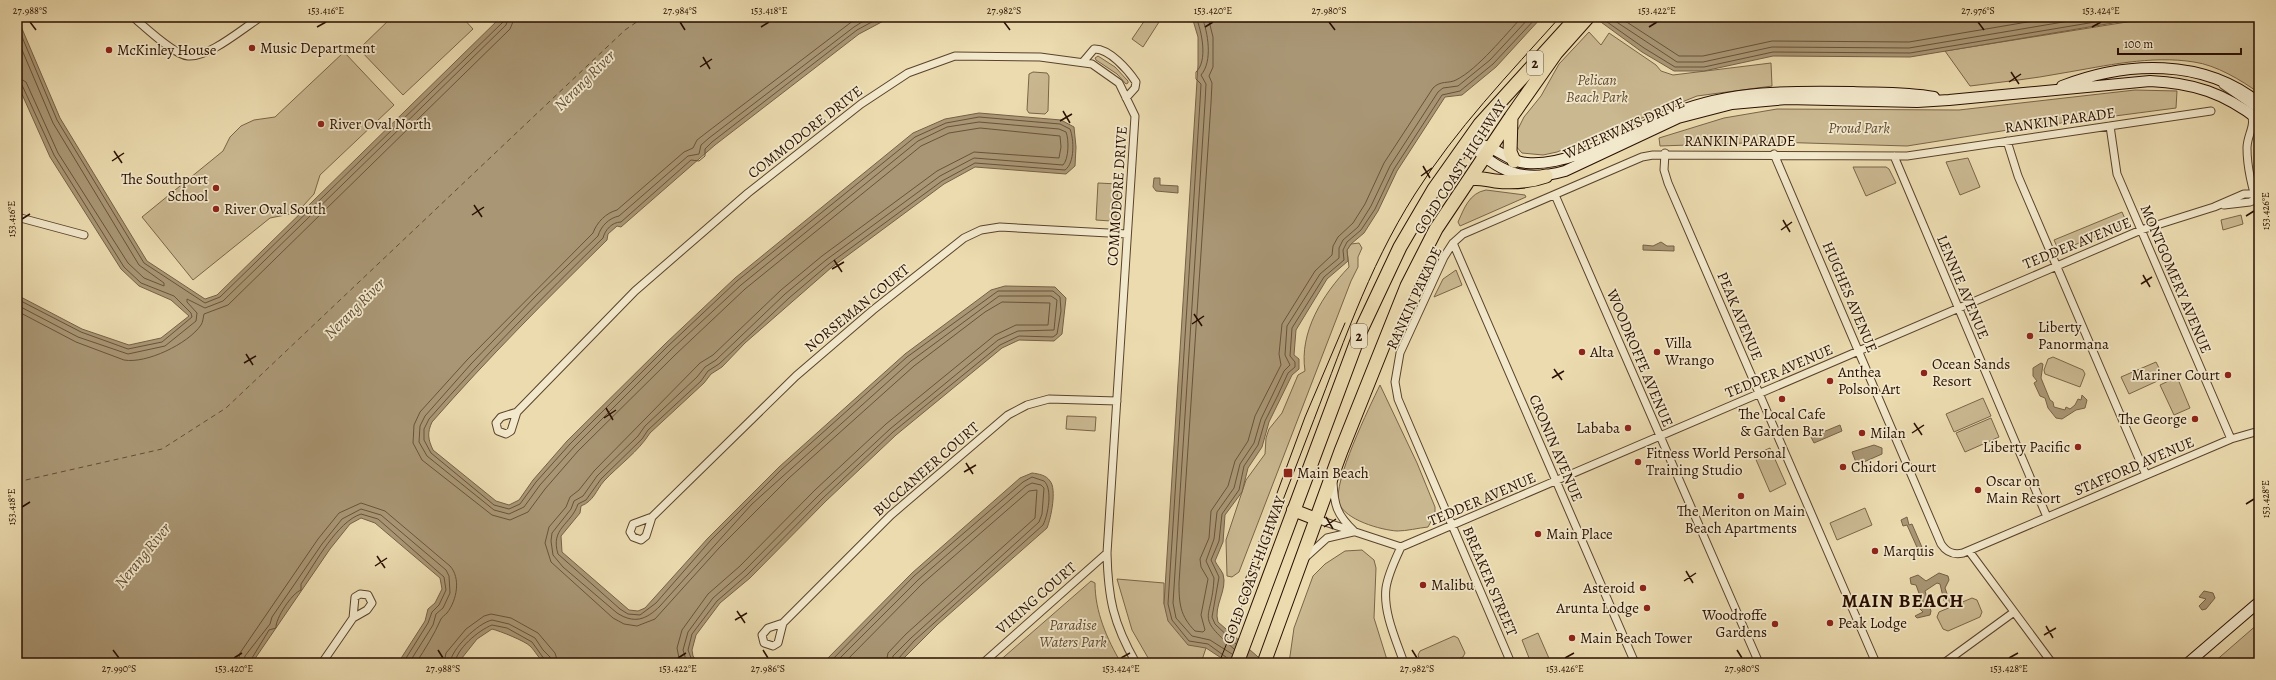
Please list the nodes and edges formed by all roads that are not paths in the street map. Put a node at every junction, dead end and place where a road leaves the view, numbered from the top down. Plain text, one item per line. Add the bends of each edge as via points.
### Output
1 (133, 17) edge
2 (260, 17) edge
3 (1580, 20) edge
4 (1083, 62) junction
5 (2216, 79) junction
6 (2055, 89) junction
7 (1126, 98) junction
8 (1950, 100) junction
9 (2259, 103) edge
10 (2211, 111) dead end
11 (2256, 115) edge
12 (1511, 116) junction
13 (2110, 126) junction
14 (1468, 141) junction
15 (2007, 141) junction
16 (1486, 152) junction
17 (1665, 153) junction
18 (1774, 154) junction
19 (1894, 156) junction
20 (2259, 156) edge
21 (1514, 161) junction
22 (2259, 168) edge
23 (1546, 176) junction
24 (1470, 179) junction
25 (1555, 195) junction
26 (2257, 196) edge
27 (2259, 207) edge
28 (17, 217) edge
29 (2141, 230) junction
30 (1127, 234) junction
31 (84, 235) dead end
32 (1453, 243) junction
33 (2056, 266) junction
34 (1958, 308) junction
35 (1859, 351) junction
36 (1759, 394) junction
37 (1398, 399) joint
38 (1117, 401) junction
39 (517, 412) dead end
40 (2259, 431) edge
41 (1660, 437) junction
42 (2231, 439) junction
43 (1333, 474) junction
44 (2146, 475) junction
45 (1556, 481) junction
46 (1293, 510) junction
47 (652, 517) dead end
48 (2047, 517) junction
49 (1316, 519) junction
50 (1451, 526) junction
51 (1356, 532) junction
52 (1401, 547) junction
53 (1969, 551) junction
54 (1107, 553) junction
55 (1955, 554) joint
56 (1300, 562) junction
57 (2259, 602) edge
58 (2014, 612) junction
59 (353, 618) dead end
60 (783, 623) dead end
61 (322, 663) edge
62 (983, 663) edge
63 (1136, 663) edge
64 (1237, 663) edge
65 (1264, 663) edge
66 (1404, 663) edge
67 (1511, 663) edge
68 (1635, 663) edge
69 (1759, 663) edge
70 (1876, 663) edge
71 (1944, 663) edge
72 (2052, 663) edge
73 (2188, 663) edge

1 - 2 street via 177,51 188,56 199,55 213,48
3 - 12 highway, GOLD COAST HIGHWAY / 2
3 - 14 highway, GOLD COAST HIGHWAY / 2 via 1496,106
4 - 7 street, COMMODORE DRIVE via 1092,64 1119,83
4 - 7 street via 1094,49 1104,51 1130,73 1136,82 1135,88
4 - 39 street, COMMODORE DRIVE via 1040,57 955,56 908,73 861,104 748,193 635,291
5 - 6 street, WATERWAYS DRIVE via 2180,69 2145,67 2082,78
5 - 9 street, WATERWAYS DRIVE via 2242,91
5 - 11 street
6 - 8 street, WATERWAYS DRIVE
6 - 11 street, WATERWAYS DRIVE via 2175,82 2214,93
7 - 30 street, COMMODORE DRIVE via 1135,116
8 - 21 street, WATERWAYS DRIVE via 1888,92 1776,91 1748,94 1718,99 1674,112 1567,158 1547,163
8 - 23 street, WATERWAYS DRIVE via 1917,102 1787,99 1732,104 1678,118 1565,171
10 - 13 street, RANKIN PARADE
11 - 26 street via 2247,148
12 - 16 highway, GOLD COAST HIGHWAY / 2
12 - 21 highway via 1510,152
13 - 15 street, RANKIN PARADE
13 - 29 street, MONTGOMERY AVENUE via 2117,174
14 - 16 street
14 - 46 highway, GOLD COAST HIGHWAY / 2 via 1423,206 1374,299
15 - 19 street, RANKIN PARADE
15 - 33 street via 2018,176
16 - 21 street, WATERWAYS DRIVE
16 - 23 street, WATERWAYS DRIVE via 1497,167
16 - 24 highway, GOLD COAST HIGHWAY / 2
17 - 18 street, RANKIN PARADE
17 - 25 street, RANKIN PARADE via 1642,157
17 - 36 street, PEAK AVENUE via 1666,176
18 - 19 street, RANKIN PARADE
18 - 35 street, HUGHES AVENUE
19 - 34 street, LENNIE AVENUE
20 - 22 street
23 - 24 highway via 1519,182 1478,177
24 - 43 highway, GOLD COAST HIGHWAY / 2 via 1436,229 1407,286
25 - 32 street, RANKIN PARADE via 1463,234
25 - 41 street, WOODROFFE AVENUE
26 - 27 street
26 - 29 street, TEDDER AVENUE
28 - 31 street
29 - 33 street, TEDDER AVENUE
29 - 42 street, MONTGOMERY AVENUE
30 - 38 street, COMMODORE DRIVE
30 - 47 street, NORSEMAN COURT via 1000,227 981,230 964,238 873,310 796,376
32 - 37 street, RANKIN PARADE via 1444,257 1400,353 1395,382
32 - 45 street, CRONIN AVENUE
33 - 34 street, TEDDER AVENUE
33 - 44 street
34 - 35 street, TEDDER AVENUE
34 - 48 street, LENNIE AVENUE
35 - 36 street, TEDDER AVENUE
35 - 55 street, HUGHES AVENUE via 1941,544 1947,551
36 - 41 street, TEDDER AVENUE
36 - 70 street, PEAK AVENUE
37 - 50 street, BREAKER STREET
38 - 54 street, COMMODORE DRIVE
38 - 60 street, BUCCANEER COURT via 1049,399 1027,404 1008,415 891,515
40 - 42 street, STAFFORD AVENUE
41 - 45 street, TEDDER AVENUE
41 - 69 street, WOODROFFE AVENUE
42 - 44 street, STAFFORD AVENUE
43 - 49 highway, GOLD COAST HIGHWAY / 2
43 - 51 street via 1337,510 1342,520
44 - 48 street, STAFFORD AVENUE
45 - 50 street, TEDDER AVENUE
45 - 68 street, CRONIN AVENUE
46 - 49 main road
46 - 64 highway, GOLD COAST HIGHWAY / 2
48 - 53 street, STAFFORD AVENUE
49 - 51 street
49 - 56 highway, GOLD COAST HIGHWAY / 2
50 - 52 street, TEDDER AVENUE
50 - 67 street, BREAKER STREET
51 - 52 street
51 - 56 street via 1327,538
52 - 66 street via 1389,576 1386,598 1387,610
53 - 55 street, STAFFORD AVENUE
53 - 58 street
54 - 62 street, VIKING COURT
54 - 63 street, COMMODORE DRIVE via 1111,607 1125,645
56 - 65 highway, GOLD COAST HIGHWAY / 2
57 - 73 street
58 - 71 street
58 - 72 street
59 - 61 street

